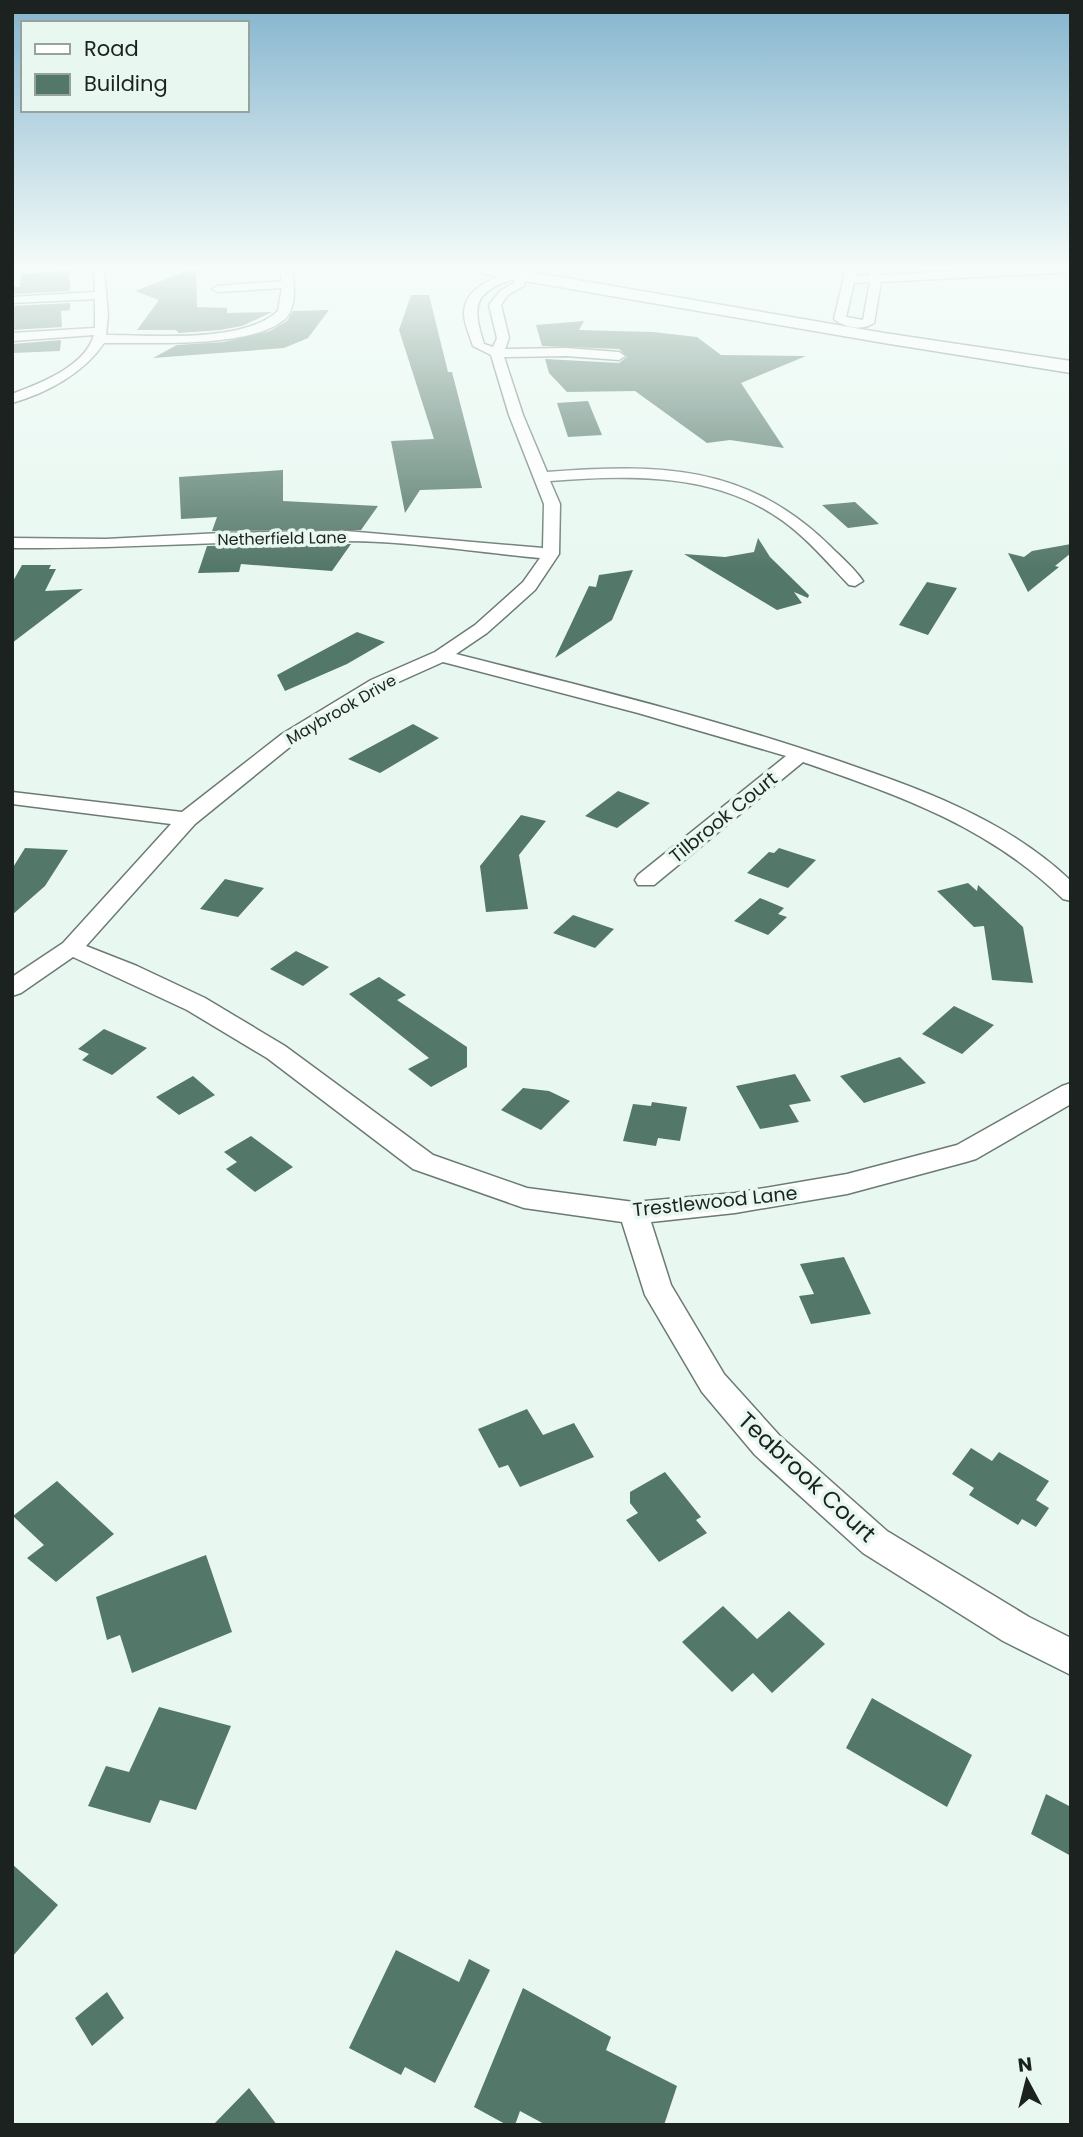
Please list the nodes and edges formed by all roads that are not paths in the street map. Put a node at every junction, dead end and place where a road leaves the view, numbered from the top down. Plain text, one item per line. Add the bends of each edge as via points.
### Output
1 (72, 369) edge
2 (502, 369) edge
3 (12, 399) edge
4 (541, 477) junction
5 (12, 543) edge
6 (551, 554) junction
7 (855, 581) dead end
8 (441, 656) junction
9 (801, 754) junction
10 (12, 798) edge
11 (187, 819) junction
12 (646, 880) dead end
13 (1071, 894) edge
14 (71, 948) junction
15 (12, 989) edge
16 (1071, 1092) edge
17 (634, 1213) junction
18 (1071, 1657) edge

1 - 3 street
2 - 4 street
4 - 6 street via 552,505
4 - 7 street via 647,472 724,487 787,516
5 - 6 street, Netherfield Lane via 346,536
6 - 8 street, Maybrook Drive via 529,586 481,629
8 - 9 street
8 - 11 street, Maybrook Drive via 378,684 289,738
9 - 12 street, Tilbrook Court
9 - 13 street via 941,804 1001,836 1046,868
10 - 11 street
11 - 14 street, Maybrook Drive
14 - 15 street, Maybrook Drive
14 - 17 street, Trestlewood Lane via 195,1004 276,1052 423,1161 524,1198
16 - 17 street, Trestlewood Lane via 966,1152 847,1184 735,1203
17 - 18 street, Teabrook Court via 656,1287 713,1383 766,1445 875,1542 1016,1629

